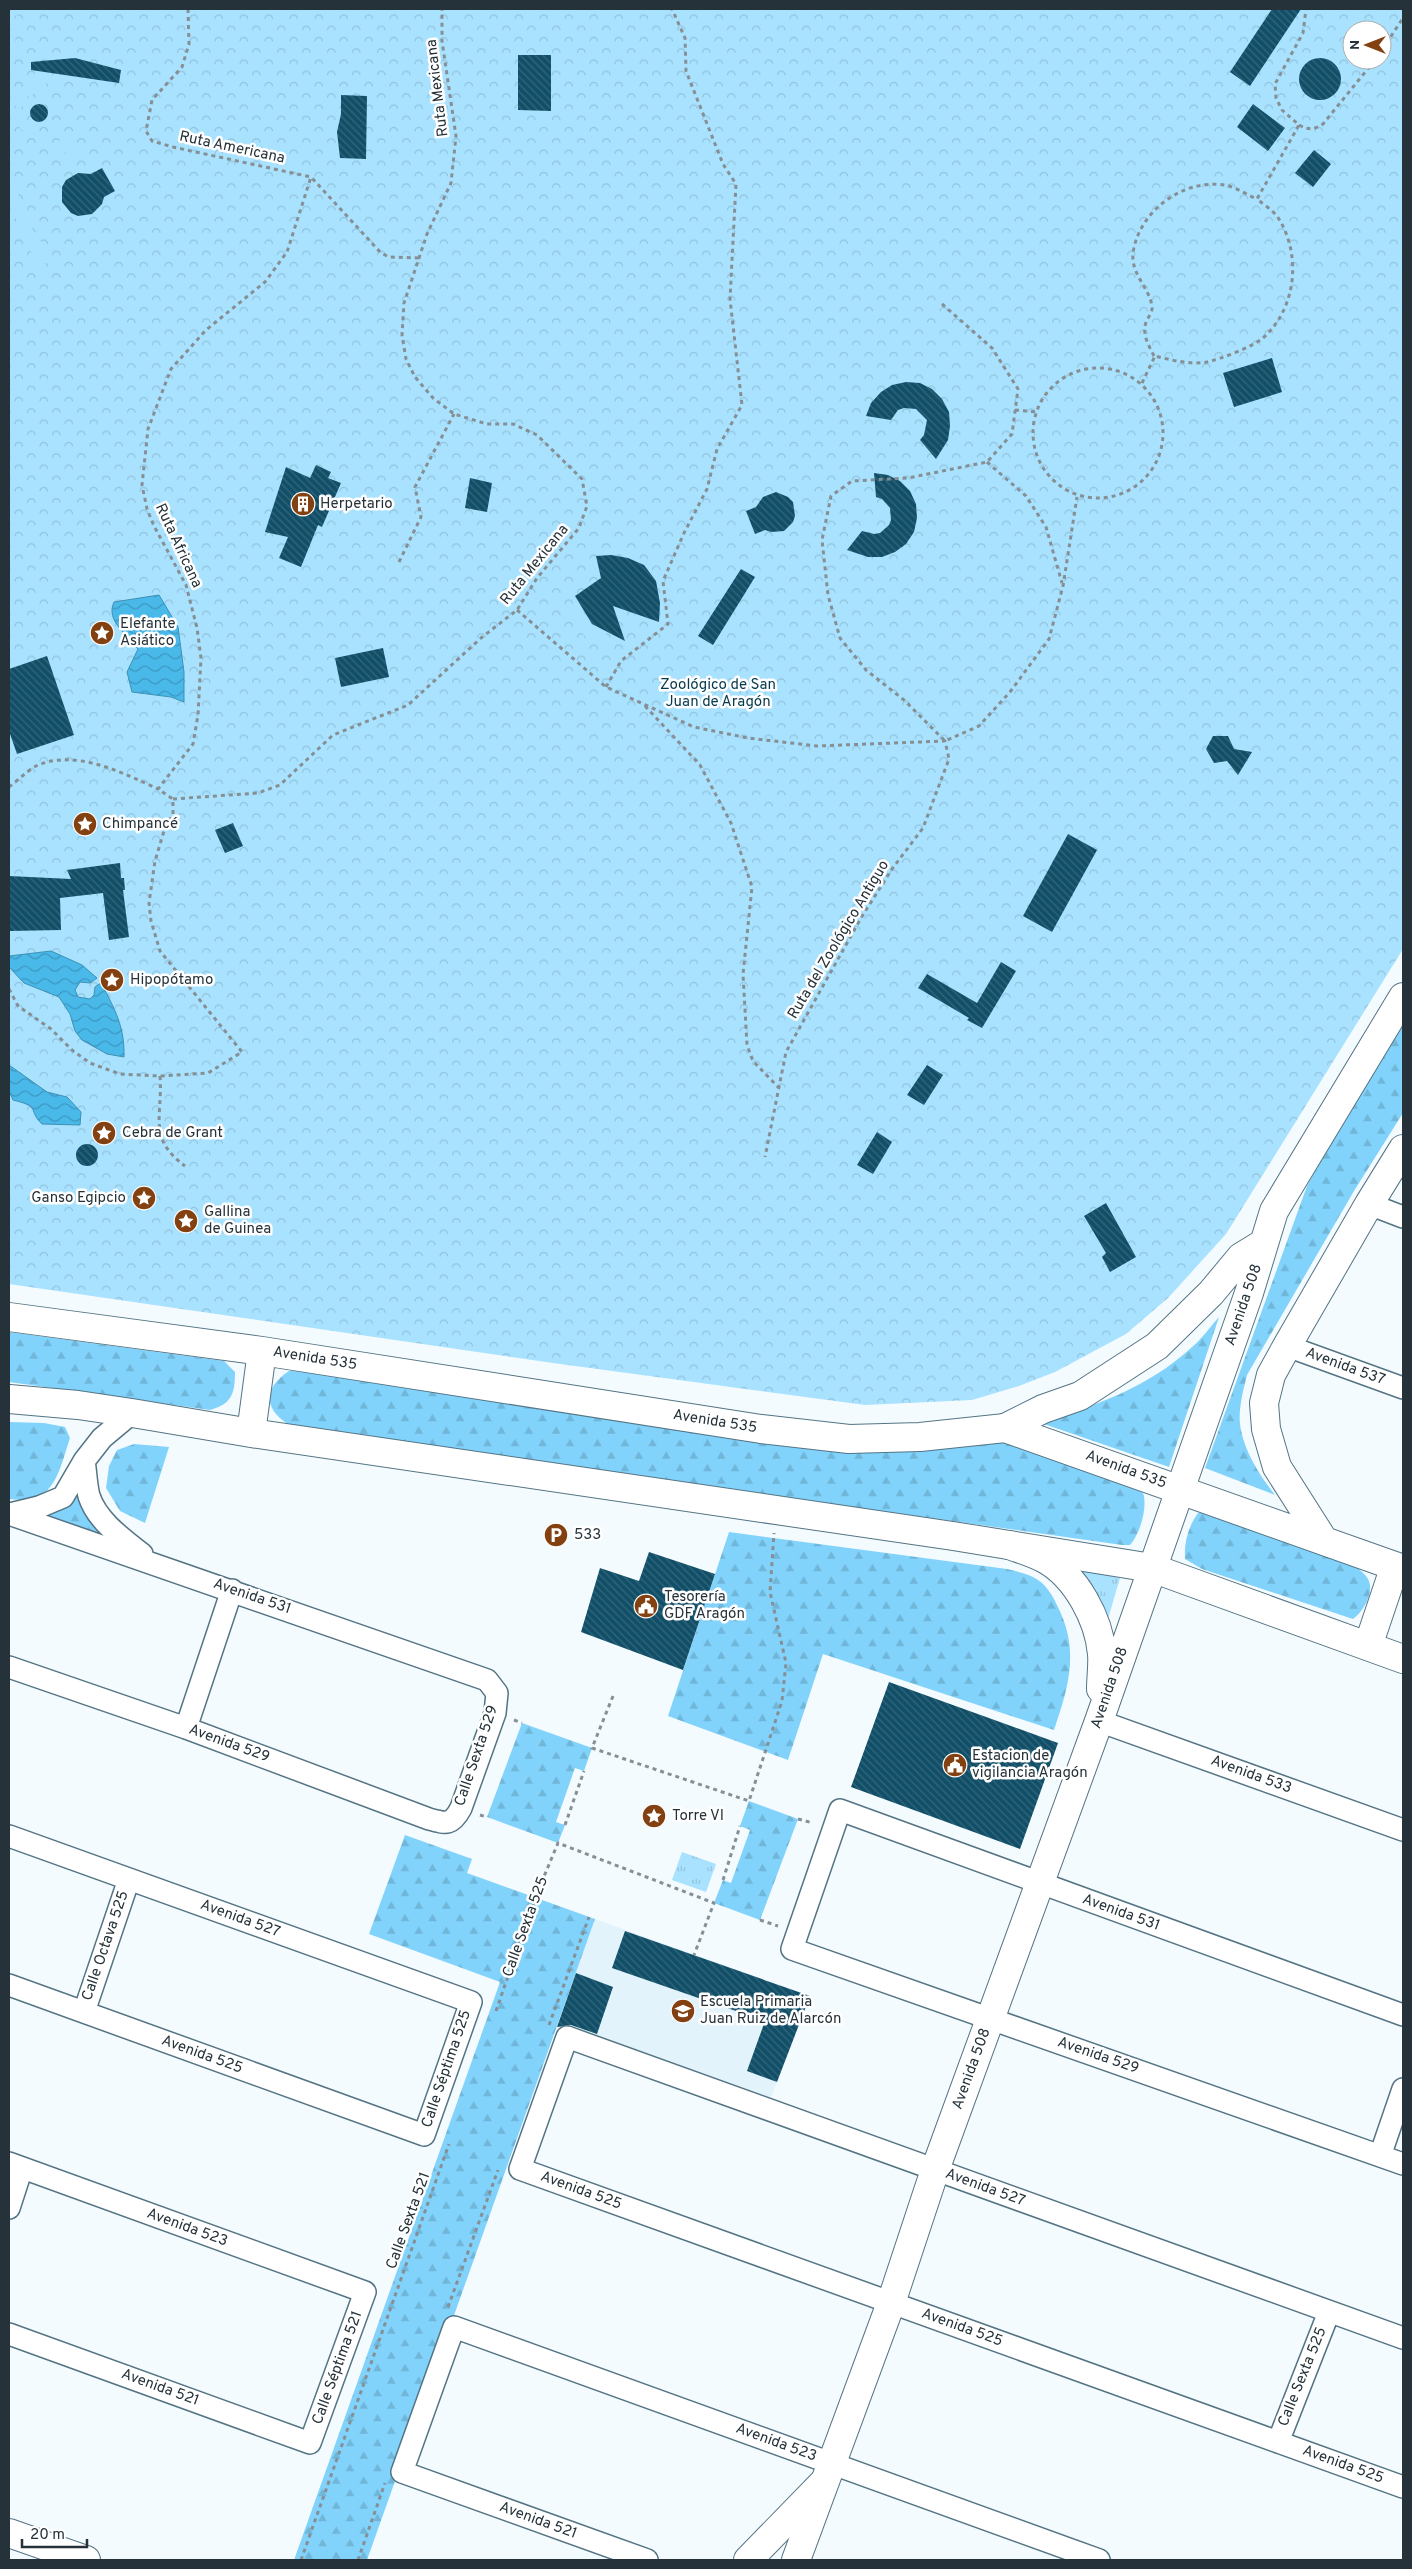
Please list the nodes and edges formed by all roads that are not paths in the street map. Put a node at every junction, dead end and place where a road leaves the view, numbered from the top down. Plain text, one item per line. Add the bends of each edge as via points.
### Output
1 (1403, 997) edge
2 (1403, 1149) edge
3 (1369, 1204) junction
4 (1403, 1216) edge
5 (1264, 1243) junction
6 (9, 1317) edge
7 (1287, 1346) junction
8 (262, 1351) junction
9 (1403, 1388) edge
10 (9, 1400) edge
11 (132, 1413) junction
12 (1005, 1428) junction
13 (251, 1433) junction
14 (84, 1461) junction
15 (1180, 1489) junction
16 (9, 1514) edge
17 (1324, 1540) junction
18 (1009, 1545) junction
19 (152, 1562) junction
20 (1152, 1568) junction
21 (1399, 1568) edge
22 (232, 1590) junction
23 (1368, 1646) junction
24 (1403, 1659) edge
25 (9, 1667) edge
26 (493, 1685) joint
27 (1099, 1720) junction
28 (186, 1728) junction
29 (448, 1823) joint
30 (1403, 1830) edge
31 (9, 1836) edge
32 (129, 1879) junction
33 (1039, 1883) junction
34 (792, 1949) joint
35 (9, 1985) edge
36 (471, 2002) joint
37 (84, 2012) junction
38 (1403, 2015) edge
39 (990, 2019) junction
40 (1403, 2089) edge
41 (424, 2135) joint
42 (1380, 2156) junction
43 (1403, 2164) edge
44 (16, 2166) edge
45 (520, 2169) joint
46 (935, 2170) junction
47 (9, 2208) edge
48 (365, 2292) joint
49 (891, 2303) junction
50 (1329, 2312) junction
51 (9, 2334) edge
52 (1403, 2338) edge
53 (1278, 2442) junction
54 (310, 2443) joint
55 (828, 2472) junction
56 (394, 2474) joint
57 (1403, 2487) edge
58 (9, 2533) edge
59 (86, 2560) edge
60 (647, 2560) edge
61 (748, 2560) edge
62 (796, 2560) edge
63 (1098, 2560) edge

1 - 5 street, Avenida 508 via 1274,1211
2 - 3 street
3 - 4 street
3 - 7 street
5 - 12 street via 1241,1257 1211,1293 1157,1346 1080,1396
5 - 15 street, Avenida 508
6 - 8 street, Avenida 535
7 - 9 street, Avenida 537
7 - 17 street via 1271,1375 1264,1402 1266,1429 1277,1467
8 - 12 street, Avenida 535 via 761,1429 849,1439 920,1437
8 - 13 street
10 - 11 street
11 - 13 street
11 - 14 street via 102,1438
12 - 15 street, Avenida 535
13 - 18 street
14 - 16 street via 63,1497
14 - 19 street via 90,1497 100,1514 113,1530
15 - 17 street, Avenida 535
15 - 20 street, Avenida 508
16 - 19 street, Avenida 531
17 - 21 street, Avenida 535
18 - 20 street
18 - 27 street via 1045,1559 1066,1576 1085,1601 1097,1629 1102,1655
19 - 22 street, Avenida 531
20 - 23 street
20 - 27 street, Avenida 508
21 - 23 street
22 - 26 street, Avenida 531 via 487,1680
22 - 28 street
23 - 24 street
25 - 28 street, Avenida 529
26 - 29 street, Calle Sexta 529 via 497,1693 495,1713 460,1808 455,1819
27 - 30 street, Avenida 533
27 - 33 street, Avenida 508
28 - 29 street, Avenida 529 via 429,1819
31 - 32 street, Avenida 527
32 - 36 street, Avenida 527
32 - 37 street, Calle Octava 525
33 - 34 street, Avenida 531 via 840,1810
33 - 38 street, Avenida 531
33 - 39 street, Avenida 508
34 - 39 street, Avenida 529
35 - 37 street, Avenida 525
36 - 41 street, Calle Séptima 525
37 - 41 street, Avenida 525
39 - 42 street, Avenida 529
39 - 46 street, Avenida 508
40 - 42 street
42 - 43 street, Avenida 529
44 - 47 street
44 - 48 street, Avenida 523
45 - 46 street, Avenida 527 via 567,2037
45 - 49 street, Avenida 525
46 - 49 street, Avenida 508
46 - 50 street, Avenida 527
48 - 54 street, Calle Séptima 521
49 - 53 street, Avenida 525
49 - 55 street, Avenida 508
50 - 52 street, Avenida 527
50 - 53 street, Calle Sexta 525
51 - 54 street, Avenida 521
53 - 57 street, Avenida 525
55 - 56 street, Avenida 523 via 450,2320
55 - 61 street, Avenida 508
55 - 62 street, Avenida 508
55 - 63 street, Avenida 523
56 - 60 street, Avenida 521
58 - 59 street

